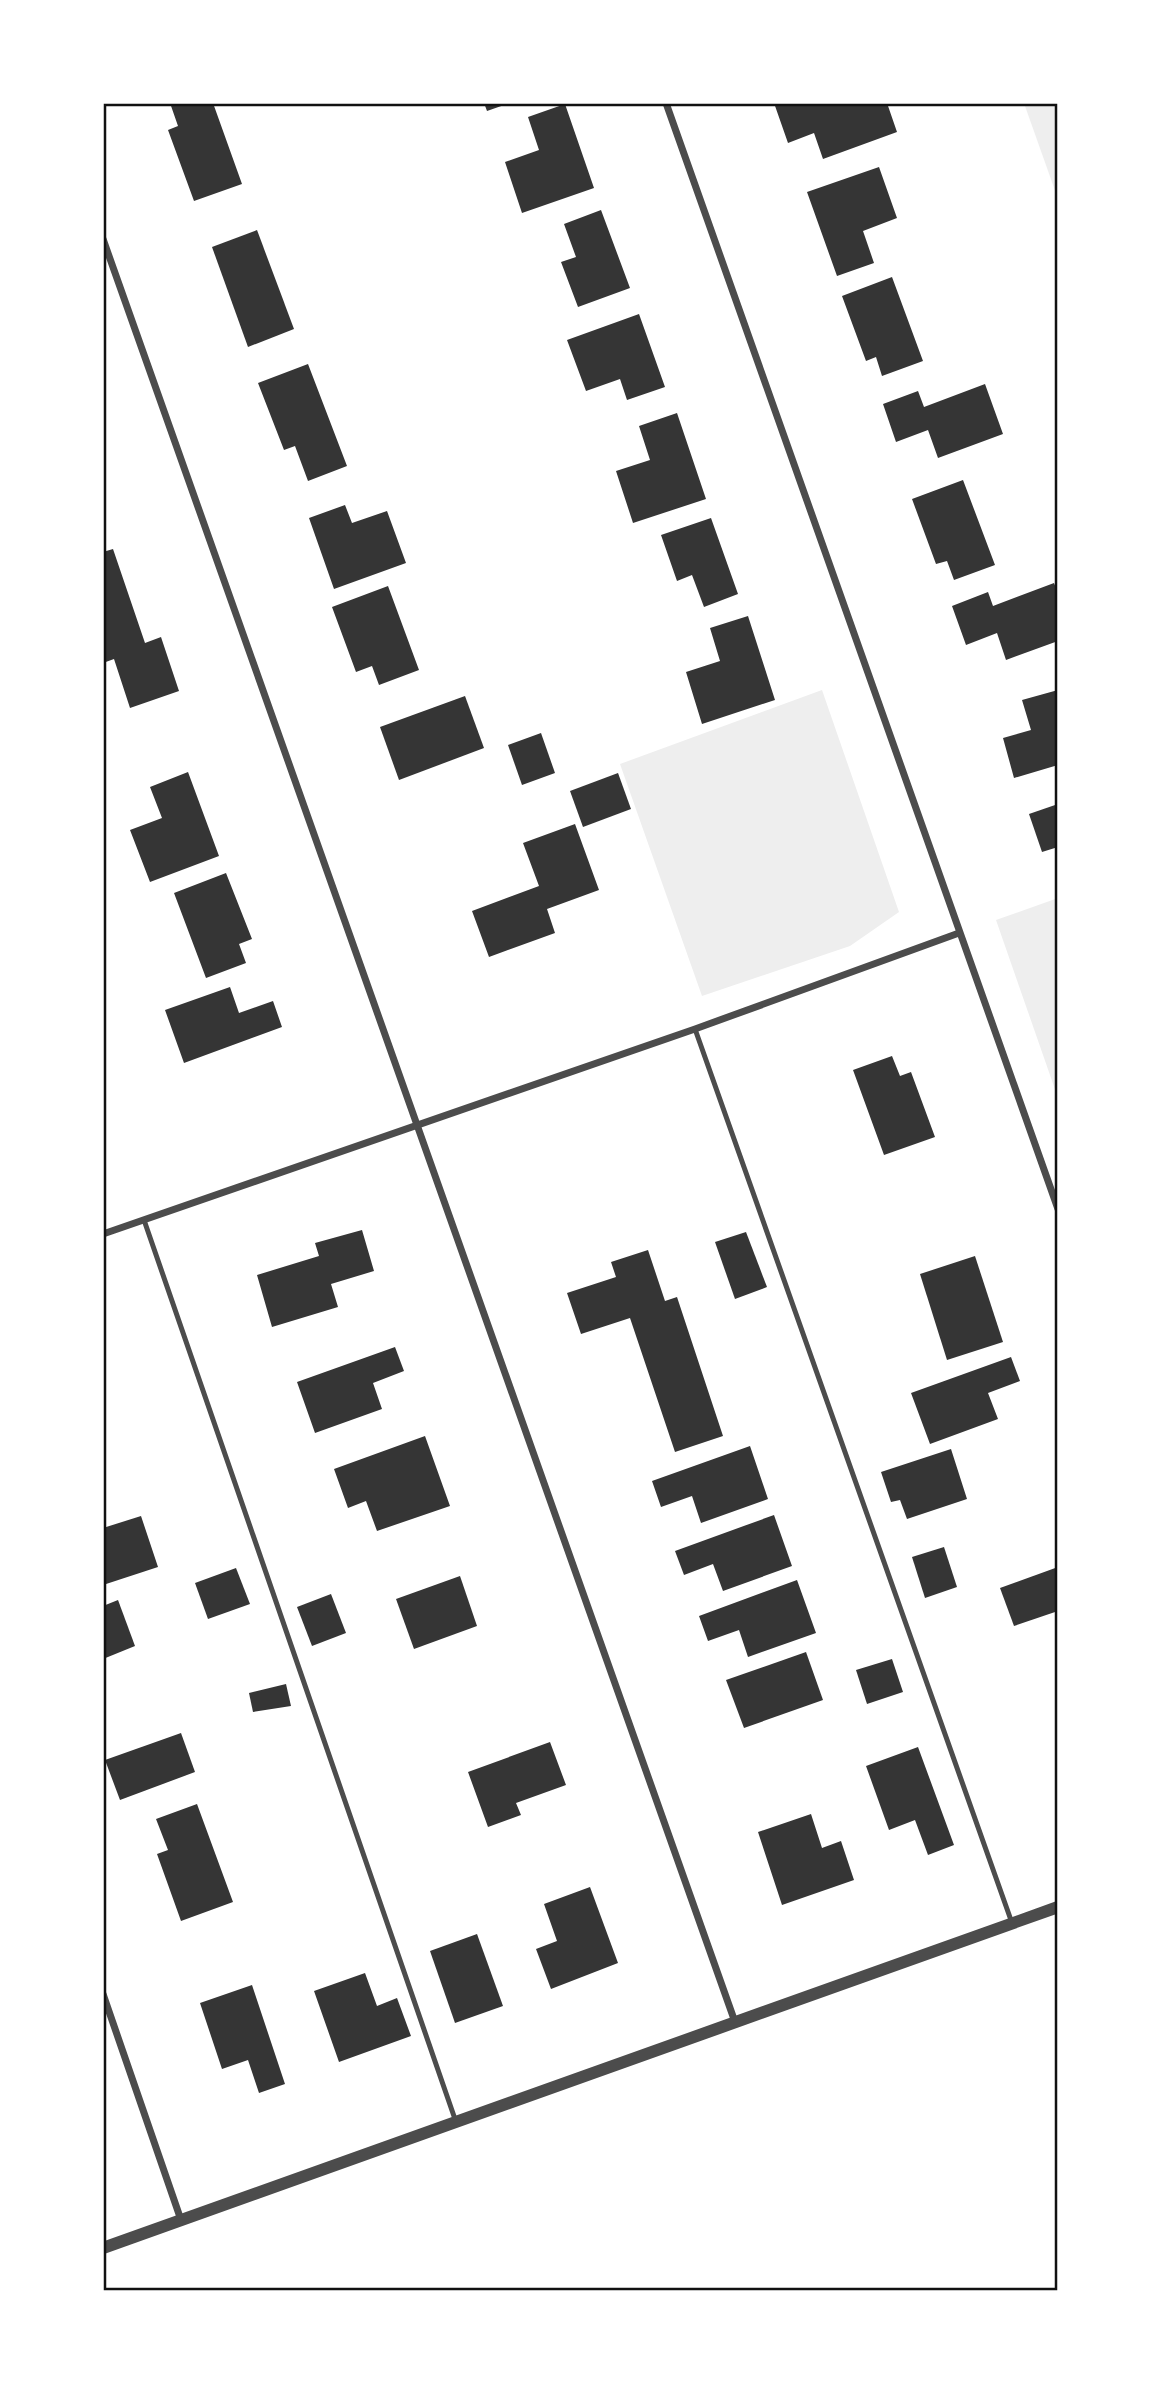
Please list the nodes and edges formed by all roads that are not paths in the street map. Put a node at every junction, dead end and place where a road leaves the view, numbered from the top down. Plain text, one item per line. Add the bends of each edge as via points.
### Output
1 (666, 103) edge
2 (103, 239) edge
3 (959, 933) junction
4 (695, 1029) junction
5 (415, 1126) junction
6 (1058, 1209) edge
7 (144, 1220) junction
8 (103, 1234) edge
9 (1058, 1907) edge
10 (1012, 1924) junction
11 (103, 1994) edge
12 (735, 2022) junction
13 (456, 2122) junction
14 (181, 2220) junction
15 (103, 2248) edge

1 - 3 street
2 - 5 street
3 - 4 street
3 - 6 street
4 - 5 street
4 - 10 lane
5 - 7 street
5 - 12 street
7 - 8 street
7 - 13 lane
9 - 10 street
10 - 12 street
11 - 14 street
12 - 13 street
13 - 14 street
14 - 15 street

